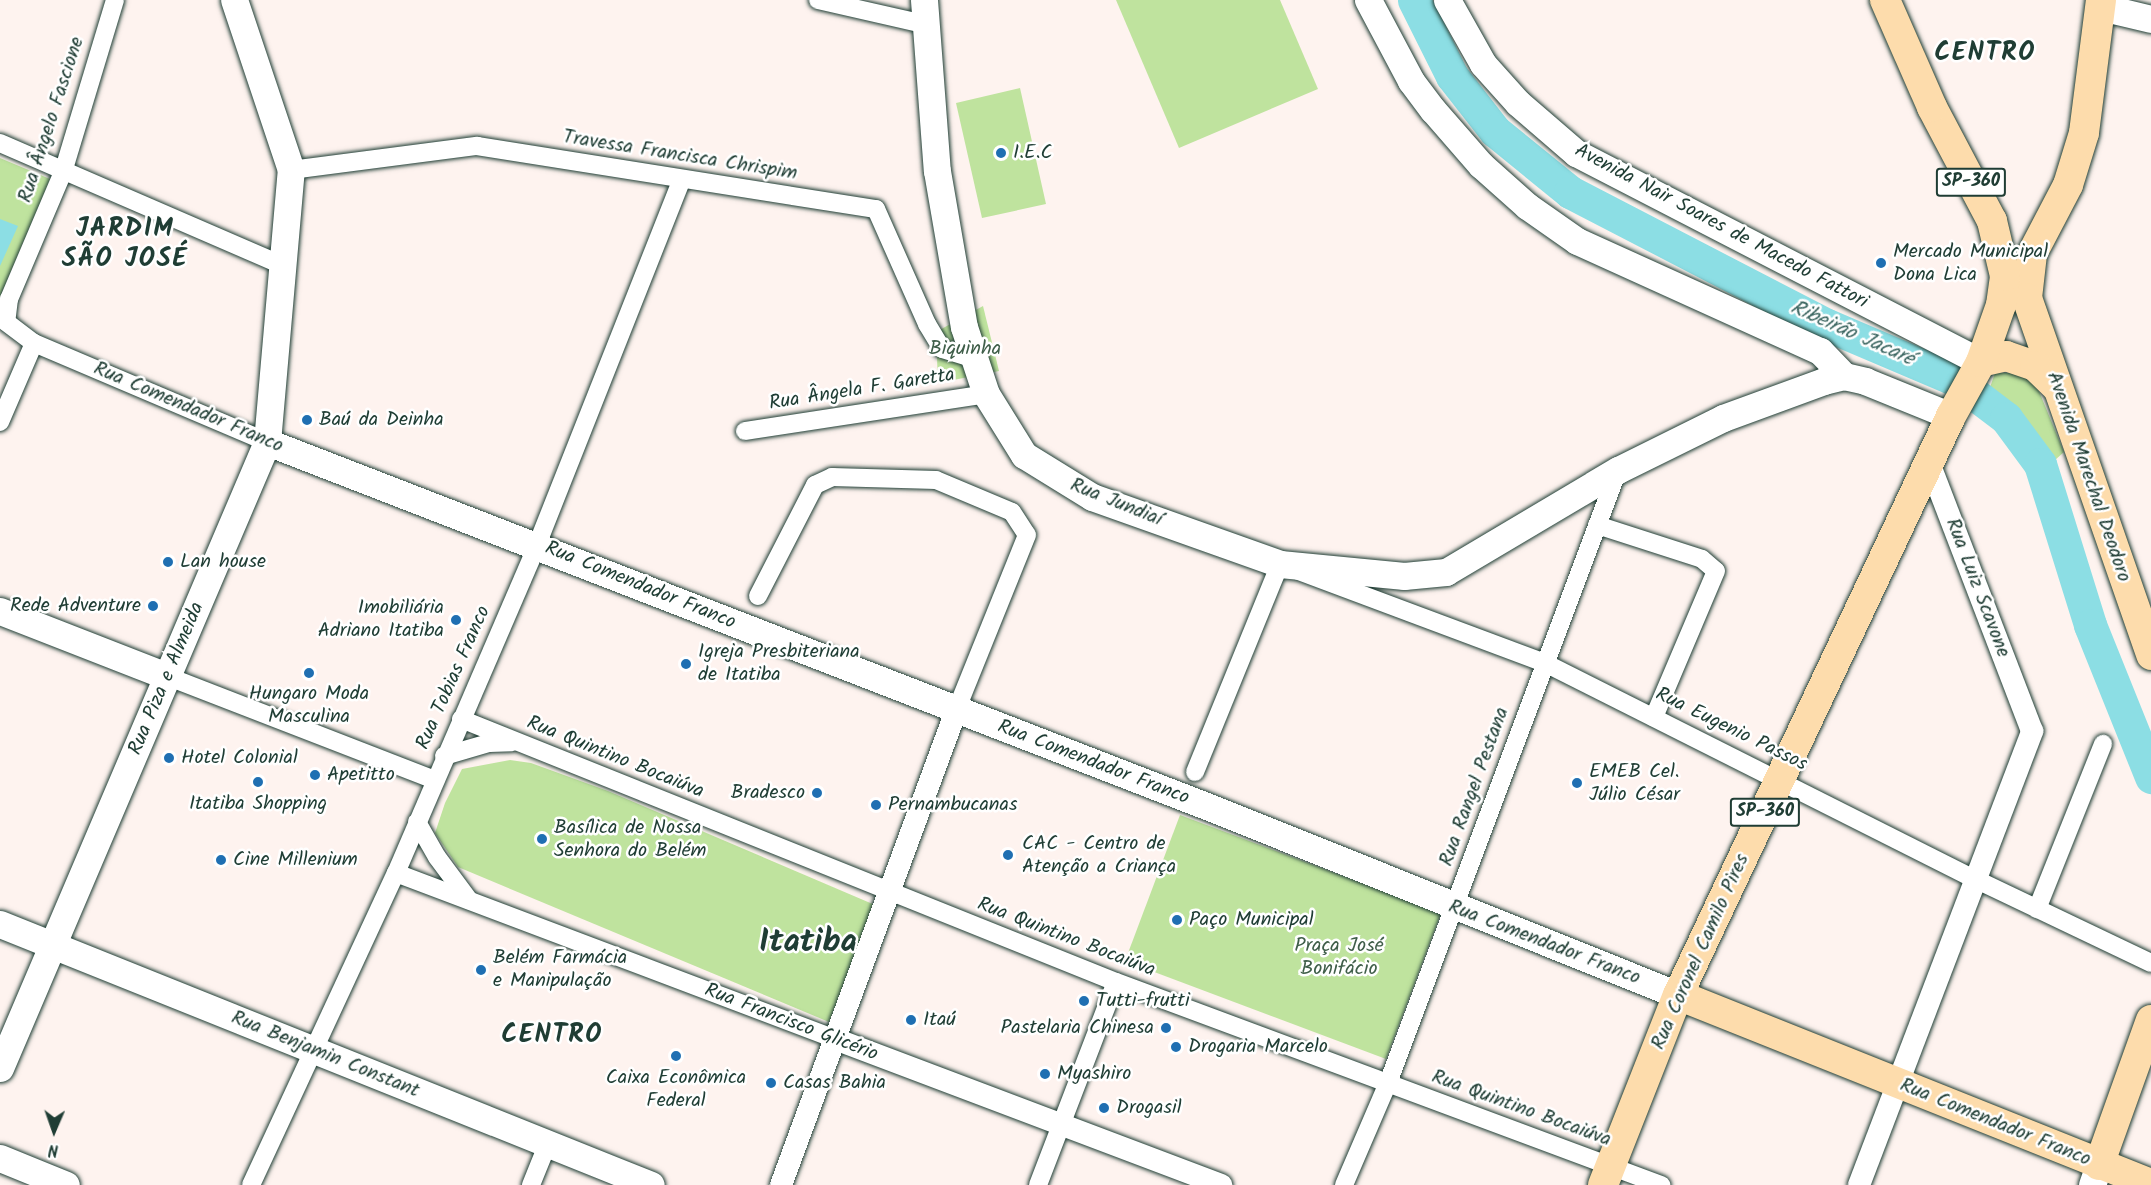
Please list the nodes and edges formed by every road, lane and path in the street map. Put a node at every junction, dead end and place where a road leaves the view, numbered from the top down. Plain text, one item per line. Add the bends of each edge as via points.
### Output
1 (115, 0) edge
2 (818, 0) edge
3 (1368, 0) edge
4 (1447, 0) edge
5 (1885, 0) edge
6 (229, 2) edge
7 (2097, 2) edge
8 (2151, 4) edge
9 (924, 12) edge
10 (2151, 19) edge
11 (0, 143) edge
12 (291, 170) junction
13 (63, 172) junction
14 (681, 181) junction
15 (1992, 221) junction
16 (2042, 235) junction
17 (282, 265) junction
18 (34, 343) junction
19 (974, 359) junction
20 (1978, 367) junction
21 (1844, 376) junction
22 (2056, 386) junction
23 (986, 394) junction
24 (1953, 411) junction
25 (0, 422) edge
26 (745, 431) dead end
27 (267, 442) junction
28 (1929, 462) junction
29 (1618, 470) junction
30 (1597, 525) junction
31 (537, 545) junction
32 (1280, 564) junction
33 (758, 596) dead end
34 (0, 611) edge
35 (2151, 655) edge
36 (1545, 663) junction
37 (169, 677) junction
38 (956, 711) junction
39 (1654, 717) junction
40 (460, 719) junction
41 (516, 742) junction
42 (2103, 744) dead end
43 (444, 756) junction
44 (1195, 772) dead end
45 (434, 780) junction
46 (1781, 780) junction
47 (417, 822) junction
48 (396, 873) junction
49 (1975, 879) junction
50 (889, 893) junction
51 (470, 901) junction
52 (1454, 909) junction
53 (2037, 909) junction
54 (0, 924) edge
55 (52, 945) junction
56 (2151, 963) edge
57 (1116, 982) junction
58 (1678, 995) junction
59 (2151, 1020) edge
60 (835, 1039) junction
61 (311, 1050) junction
62 (0, 1068) edge
63 (1388, 1083) junction
64 (1896, 1084) junction
65 (1063, 1125) junction
66 (548, 1143) junction
67 (0, 1158) edge
68 (2095, 1175) edge
69 (1607, 1176) edge
70 (2151, 1184) edge
71 (66, 1185) edge
72 (251, 1185) edge
73 (531, 1185) edge
74 (651, 1185) edge
75 (781, 1185) edge
76 (1038, 1185) edge
77 (1221, 1185) edge
78 (1344, 1185) edge
79 (1661, 1185) edge
80 (1859, 1185) edge

1 - 13 street, Rua Ângelo Fascione
2 - 9 street
3 - 21 main road via 1411,81 1433,111 1481,165 1527,206 1578,241 1820,351
4 - 20 main road, Avenida Nair Soares de Macedo Fattori via 1483,64 1518,103 1576,153
5 - 15 main road, SP-360 via 1932,107
6 - 12 main road, Rua Piza e Almeida
7 - 8 main road
7 - 10 main road
7 - 16 main road via 2084,133 2068,185
9 - 19 main road, Rua Jundiaí via 936,171 964,327
11 - 13 street
12 - 14 street, Travessa Francisca Chrispim via 477,146
12 - 17 main road, Rua Piza e Almeida
13 - 17 street
13 - 18 street, Rua Ângelo Fascione via 9,299 6,322
14 - 19 street, Travessa Francisca Chrispim via 876,209 942,349
14 - 31 street, Rua Tobias Franco
15 - 16 main road, SP-360 via 2007,233
15 - 20 main road, SP-360 via 2005,276 2001,305
16 - 22 main road, Avenida Marechal Deodoro via 2032,254 2027,298
17 - 27 main road, Rua Piza e Almeida
18 - 25 street
18 - 27 street, Rua Comendador Franco
19 - 23 main road, Rua Jundiaí
20 - 22 main road via 2006,356 2035,366
20 - 24 main road, SP-360
21 - 24 main road
21 - 29 main road, Rua Jundiaí via 1723,418
22 - 35 main road, Avenida Marechal Deodoro
23 - 26 street, Rua Ângela F. Garetta
23 - 32 main road, Rua Jundiaí via 1024,455 1057,479 1092,497
24 - 28 main road, SP-360
27 - 31 main road, Rua Comendador Franco
27 - 37 main road, Rua Piza e Almeida
28 - 46 main road, Rua Coronel Camilo Pires / SP-360
28 - 49 street, Rua Luiz Scavone via 2032,731
29 - 30 street, Rua Rangel Pestana
29 - 32 main road, Rua Jundiaí via 1446,572 1404,576
30 - 36 street, Rua Rangel Pestana
30 - 39 street via 1702,559 1716,571
31 - 38 main road, Rua Comendador Franco
31 - 40 street, Rua Tobias Franco
32 - 36 street, Rua Eugenio Passos
32 - 44 street
33 - 38 street via 815,485 832,477 936,480 1012,512 1027,534
34 - 37 main road
36 - 39 street, Rua Eugenio Passos
36 - 52 street, Rua Rangel Pestana
37 - 45 street
37 - 55 main road, Rua Piza e Almeida
38 - 50 street
38 - 52 main road, Rua Comendador Franco via 1204,805
39 - 46 street, Rua Eugenio Passos
40 - 41 street, Rua Quintino Bocaiúva
40 - 43 street, Rua Tobias Franco
41 - 43 street via 489,743
41 - 50 street, Rua Quintino Bocaiúva
42 - 53 street
43 - 45 street, Rua Tobias Franco
45 - 47 street, Rua Tobias Franco
46 - 49 street, Rua Eugenio Passos
46 - 58 main road, Rua Coronel Camilo Pires / SP-360
47 - 48 street, Rua Tobias Franco
47 - 51 street via 436,857
48 - 51 street, Rua Francisco Glicério
48 - 61 street, Rua Tobias Franco
49 - 53 street, Rua Eugenio Passos
49 - 64 street, Rua Luiz Scavone
50 - 57 street, Rua Quintino Bocaiúva
50 - 60 street
51 - 60 street, Rua Francisco Glicério
52 - 58 main road, Rua Comendador Franco
52 - 63 street, Rua Rangel Pestana
53 - 56 street, Rua Eugenio Passos
54 - 55 main road, Rua Benjamin Constant
55 - 61 main road, Rua Benjamin Constant
55 - 62 main road, Rua Piza e Almeida
57 - 63 street, Rua Quintino Bocaiúva
57 - 65 street
58 - 64 main road, Rua Comendador Franco
58 - 69 main road, Rua Coronel Camilo Pires / SP-360
59 - 68 main road
60 - 65 street, Rua Francisco Glicério
60 - 75 street
61 - 66 main road, Rua Benjamin Constant
61 - 72 street, Rua Tobias Franco
63 - 69 street, Rua Quintino Bocaiúva
63 - 78 street, Rua Rangel Pestana
64 - 68 main road, Rua Comendador Franco
64 - 80 street, Rua Luiz Scavone
65 - 76 street
65 - 77 street, Rua Francisco Glicério
66 - 73 street
66 - 74 main road, Rua Benjamin Constant
67 - 71 main road
68 - 70 main road, Rua Comendador Franco
69 - 79 street, Rua Quintino Bocaiúva

